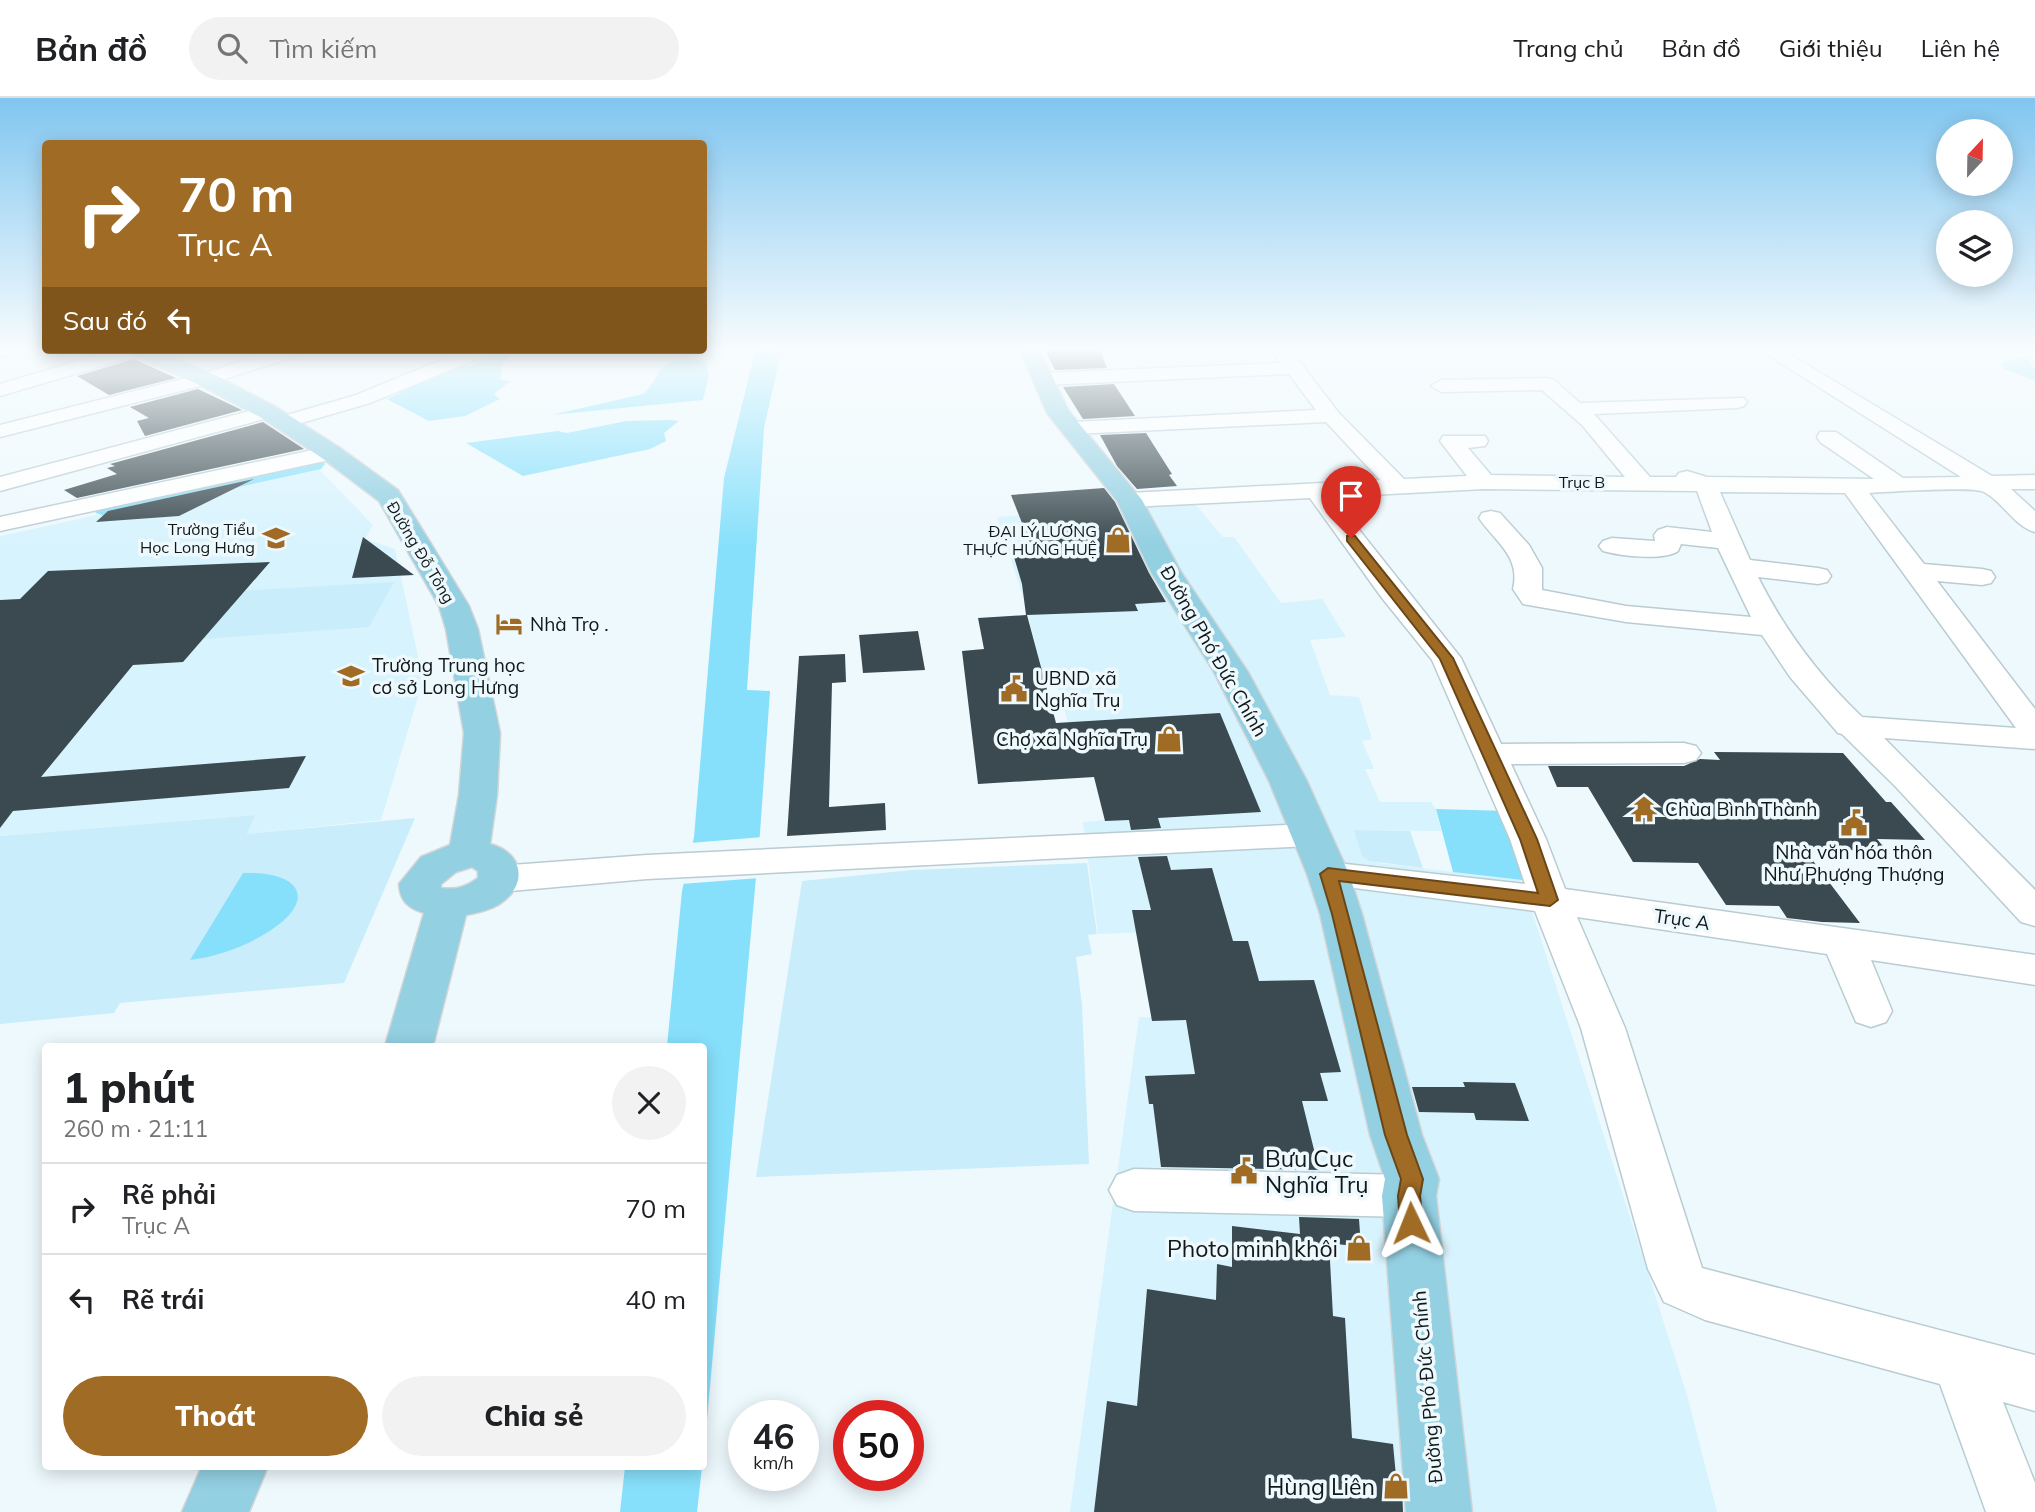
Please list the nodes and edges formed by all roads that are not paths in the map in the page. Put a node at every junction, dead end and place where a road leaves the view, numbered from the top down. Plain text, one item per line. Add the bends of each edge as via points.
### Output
1 (67, 414) edge
2 (270, 414) edge
3 (291, 414) edge
4 (1059, 414) edge
5 (1236, 414) edge
6 (1275, 414) edge
7 (1580, 414) edge
8 (1644, 414) edge
9 (1874, 414) edge
10 (1331, 416) joint
11 (276, 417) junction
12 (1073, 428) junction
13 (1662, 428) dead end
14 (0, 431) edge
15 (1828, 437) dead end
16 (1477, 441) dead end
17 (331, 453) junction
18 (1641, 479) junction
19 (1984, 481) junction
20 (1485, 482) junction
21 (2035, 482) edge
22 (0, 484) edge
23 (1897, 484) junction
24 (1706, 485) junction
25 (1398, 486) junction
26 (1852, 486) junction
27 (1317, 491) junction
28 (1129, 500) junction
29 (1491, 519) dead end
30 (0, 524) edge
31 (2035, 525) edge
32 (1612, 546) dead end
33 (1735, 554) junction
34 (1915, 571) junction
35 (1818, 576) dead end
36 (1982, 577) dead end
37 (1681, 604) dead end
38 (1768, 620) junction
39 (1849, 726) junction
40 (2035, 731) edge
41 (2035, 739) edge
42 (1684, 753) dead end
43 (1490, 754) junction
44 (1319, 854) junction
45 (483, 867) junction
46 (1550, 900) junction
47 (2035, 913) edge
48 (1843, 943) junction
49 (2035, 970) edge
50 (1871, 1011) dead end
51 (410, 1043) edge
52 (1134, 1190) dead end
53 (1409, 1196) junction
54 (1960, 1363) junction
55 (2035, 1383) edge
56 (234, 1470) edge
57 (215, 1512) edge
58 (1439, 1512) edge
59 (2016, 1512) edge

1 - 14 street
2 - 11 main road, Đường Đỗ Tông
3 - 11 street
4 - 12 main road, Đường Phó Đức Chính
5 - 12 street
6 - 10 street
7 - 18 street
8 - 13 street
9 - 19 street
10 - 25 street
11 - 17 main road, Đường Đỗ Tông
11 - 22 street
12 - 28 main road, Đường Phó Đức Chính
15 - 23 street
16 - 20 street via 1451,441
17 - 30 street
17 - 45 main road, Đường Đỗ Tông via 389,496 454,606 482,733 478,795
18 - 20 street, Trục B
18 - 24 street, Trục B via 1675,476
19 - 21 street
19 - 23 street
19 - 31 street
20 - 25 street, Trục B
23 - 26 street
24 - 26 street
24 - 33 street
25 - 27 street, Trục B
26 - 34 street
27 - 28 street, Trục B
27 - 43 street via 1446,658
28 - 44 main road, Đường Phó Đức Chính via 1166,572 1231,673 1288,780
29 - 38 street via 1524,556 1530,569 1527,589 1533,598 1626,614
32 - 33 street via 1665,549 1669,546 1667,535
33 - 35 street
33 - 38 street
34 - 36 street
34 - 40 street
37 - 38 street
38 - 39 street via 1791,658
39 - 41 street
39 - 47 street
42 - 43 street
43 - 46 street
44 - 45 street, Trục A
44 - 46 street, Trục A
44 - 53 main road, Đường Phó Đức Chính via 1341,914 1396,1135 1412,1179
45 - 51 main road via 437,864 420,884 424,899 447,905
46 - 48 street, Trục A
46 - 54 street via 1603,1028 1674,1269 1683,1285 1704,1295
48 - 49 street, Trục A
48 - 50 street
52 - 53 street
53 - 58 main road, Đường Phó Đức Chính
54 - 55 street
54 - 59 street
56 - 57 main road

